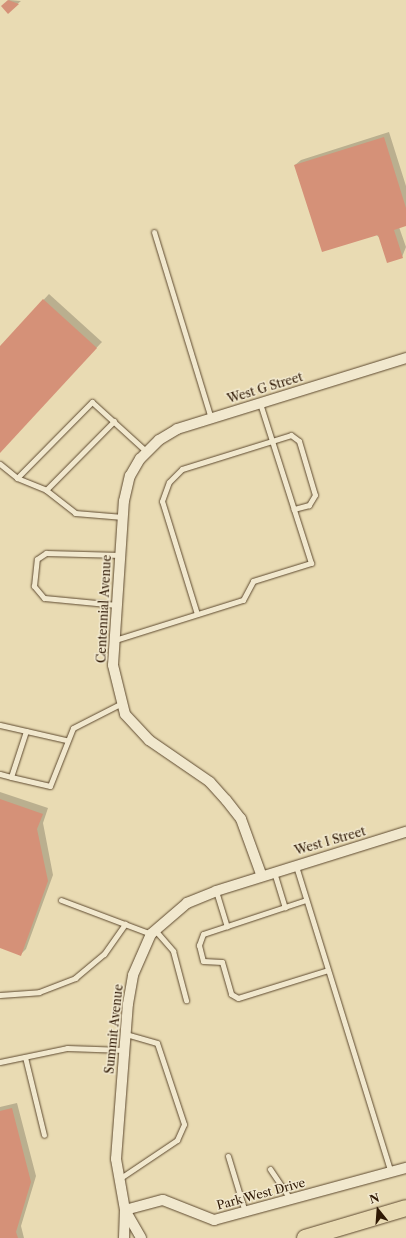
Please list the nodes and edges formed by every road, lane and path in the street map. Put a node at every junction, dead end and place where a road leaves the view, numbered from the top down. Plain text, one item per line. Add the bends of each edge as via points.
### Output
1 (154, 232) dead end
2 (406, 358) edge
3 (260, 403) junction
4 (211, 418) junction
5 (114, 421) junction
6 (272, 440) junction
7 (143, 456) junction
8 (0, 464) edge
9 (16, 478) junction
10 (46, 490) junction
11 (294, 509) junction
12 (123, 517) junction
13 (121, 556) junction
14 (117, 605) junction
15 (197, 614) junction
16 (115, 640) junction
17 (122, 703) junction
18 (0, 725) edge
19 (26, 731) junction
20 (66, 740) junction
21 (0, 774) edge
22 (11, 777) junction
23 (406, 832) edge
24 (295, 864) junction
25 (273, 871) junction
26 (261, 874) junction
27 (216, 891) junction
28 (61, 900) dead end
29 (306, 900) junction
30 (285, 907) junction
31 (125, 924) junction
32 (228, 926) junction
33 (153, 932) junction
34 (328, 970) junction
35 (0, 995) edge
36 (186, 1000) dead end
37 (125, 1034) junction
38 (124, 1050) junction
39 (25, 1056) junction
40 (0, 1062) edge
41 (44, 1135) dead end
42 (228, 1156) dead end
43 (406, 1168) edge
44 (270, 1169) dead end
45 (391, 1172) junction
46 (118, 1179) junction
47 (291, 1200) junction
48 (406, 1208) edge
49 (125, 1210) junction
50 (245, 1213) junction
51 (124, 1238) edge
52 (141, 1238) edge
53 (305, 1238) edge

1 - 4 lane
2 - 3 street, West G Street
3 - 4 street, West G Street
3 - 6 lane
4 - 7 street, West G Street via 177,429
5 - 7 lane
5 - 9 lane via 95,403 87,404
5 - 10 lane
6 - 11 lane
6 - 11 lane via 291,435 299,441 315,495 309,505
6 - 15 lane via 182,469 169,482 162,500
7 - 12 street, Centennial Avenue via 130,476
8 - 9 lane
9 - 10 lane
10 - 12 lane via 75,513
11 - 15 lane via 311,564 253,581 243,600
12 - 13 street, Centennial Avenue
13 - 14 street, Centennial Avenue
13 - 14 lane via 46,553 37,559 34,586 44,598
14 - 16 street, Centennial Avenue
15 - 16 lane
16 - 17 street, Centennial Avenue via 113,665
17 - 20 lane via 73,728
17 - 26 street, Centennial Avenue via 125,714 149,740 210,782 226,800 241,819
18 - 19 lane
19 - 20 lane
19 - 22 lane
20 - 22 lane via 52,785 47,787
21 - 22 lane
23 - 24 street, West I Street
24 - 25 street, West I Street
24 - 29 lane
25 - 26 street, West I Street
25 - 30 lane
26 - 27 street, Summit Avenue
27 - 32 lane
27 - 33 street, Summit Avenue via 187,903
28 - 31 lane
29 - 30 lane
29 - 34 lane
30 - 32 lane
31 - 33 lane
31 - 35 lane via 104,954 75,978 39,992
32 - 34 lane via 203,934 199,945 204,962 222,962 235,997
33 - 36 lane via 173,951
33 - 37 street, Summit Avenue via 133,975
34 - 45 lane
37 - 38 street, Summit Avenue
37 - 46 lane via 157,1043 184,1131 177,1140
38 - 39 lane via 83,1047
38 - 46 street, Summit Avenue via 117,1135
39 - 40 lane
39 - 41 lane
42 - 50 lane
43 - 45 street, Park West Drive
44 - 47 lane
45 - 47 street, Park West Drive
46 - 49 street, Summit Avenue
47 - 50 street, Park West Drive
48 - 53 highway
49 - 50 street, Park West Drive via 163,1200 208,1219
49 - 51 street, Summit Avenue
49 - 52 street, Summit Avenue

